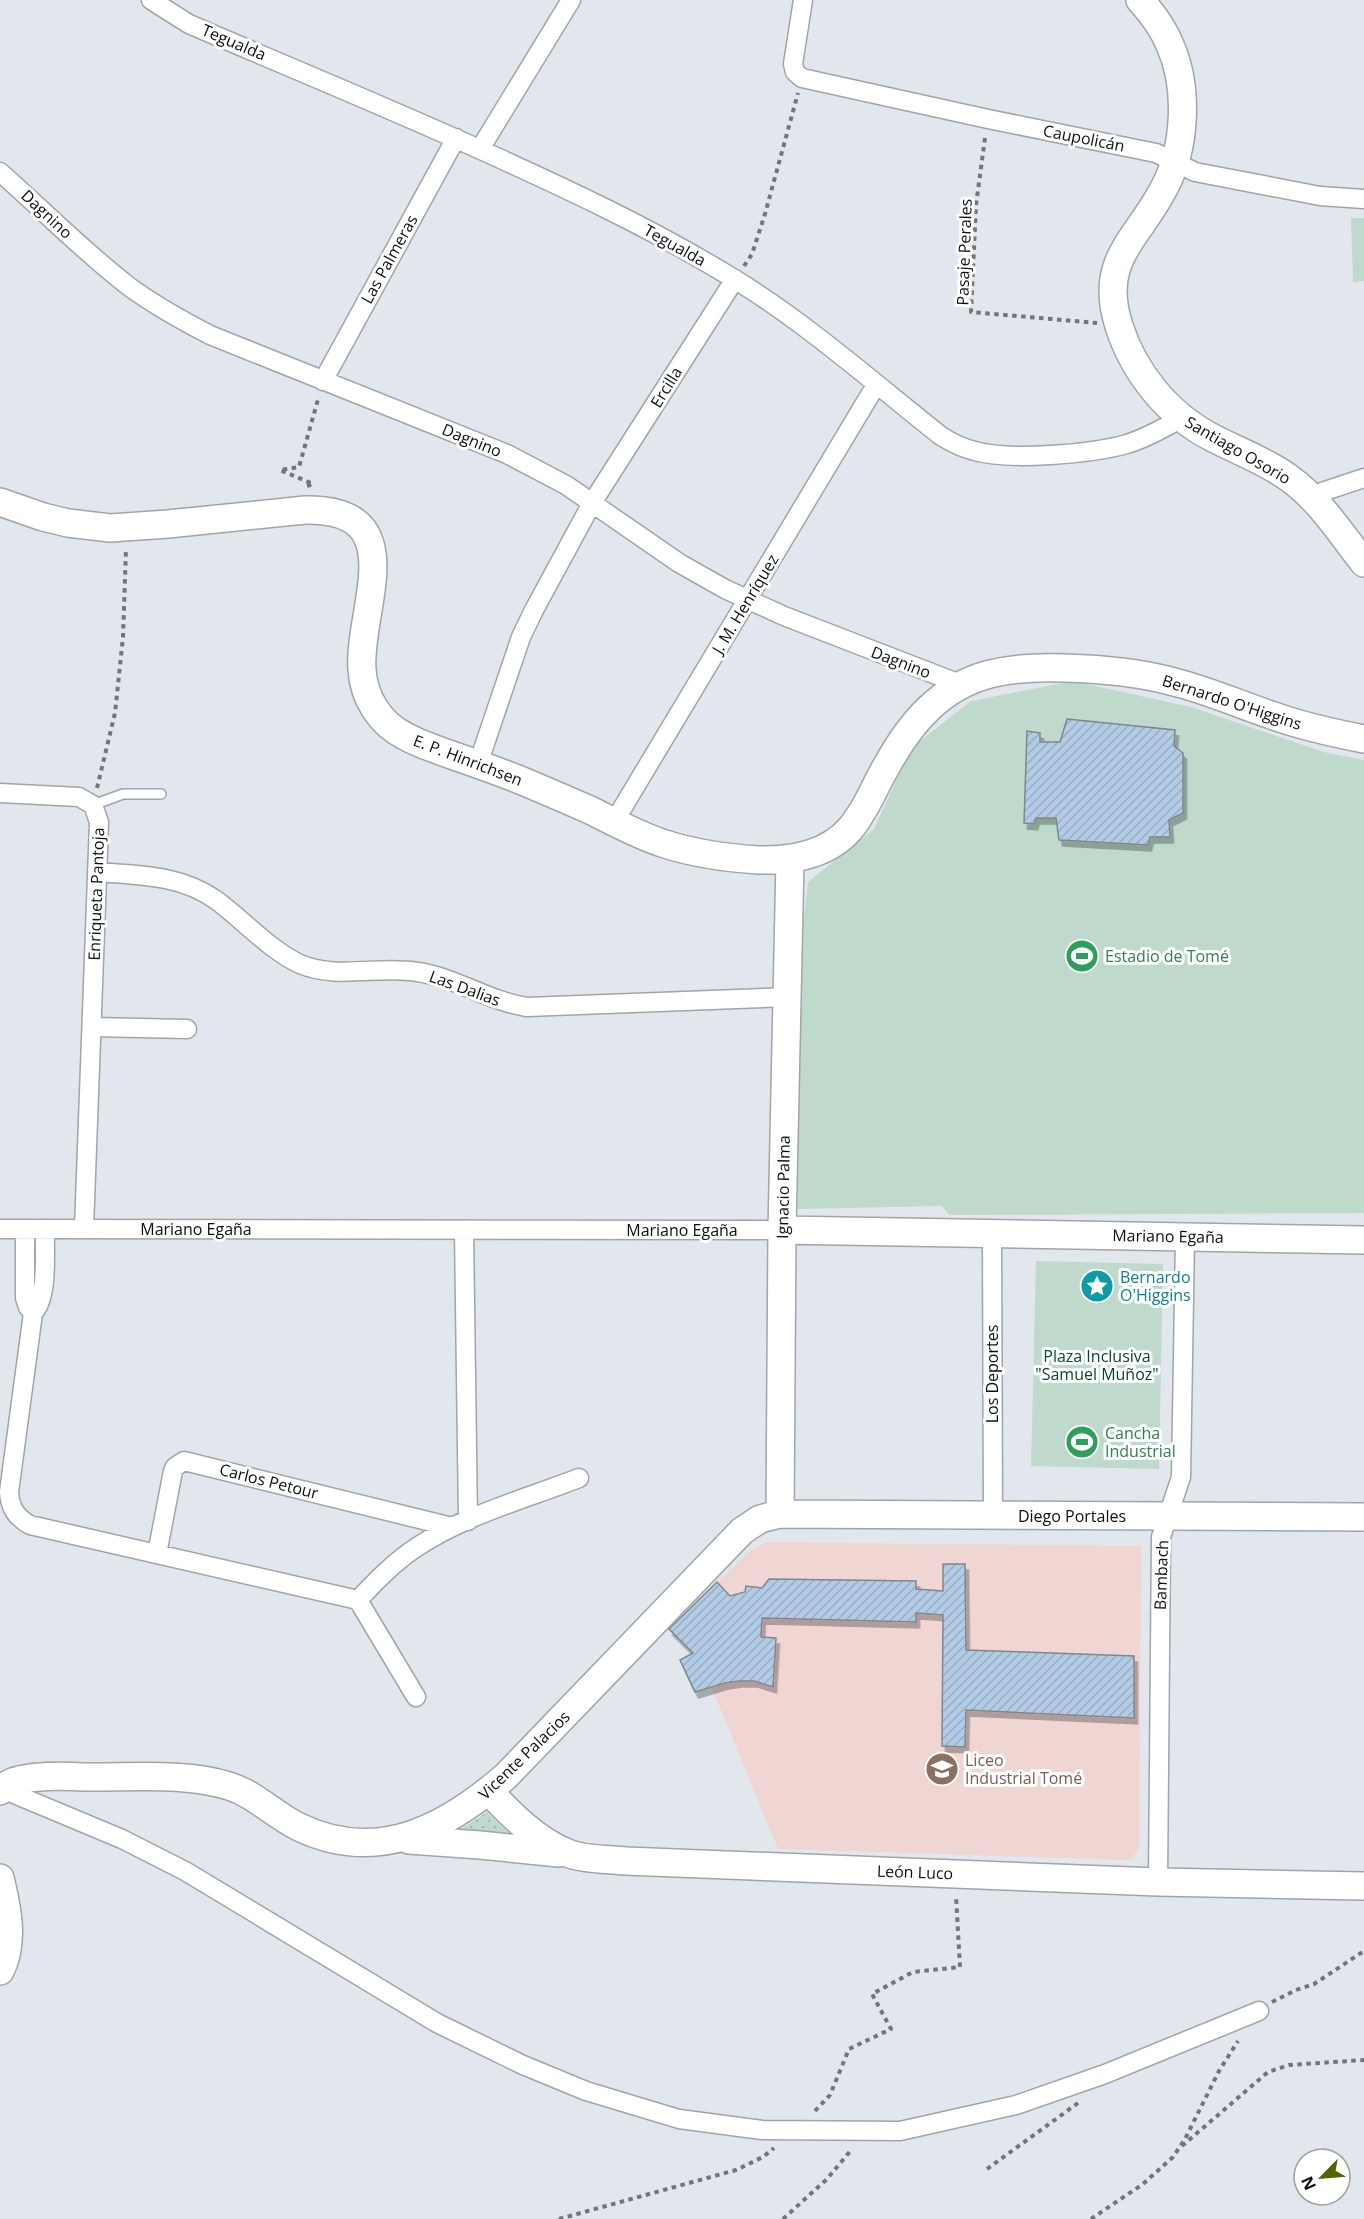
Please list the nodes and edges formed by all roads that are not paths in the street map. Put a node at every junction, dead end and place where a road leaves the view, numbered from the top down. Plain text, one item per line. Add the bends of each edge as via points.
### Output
1 (572, 0) edge
2 (803, 0) edge
3 (1140, 0) edge
4 (158, 2) edge
5 (456, 138) junction
6 (480, 149) junction
7 (1175, 163) junction
8 (0, 172) edge
9 (1364, 199) edge
10 (735, 279) junction
11 (323, 381) junction
12 (876, 385) junction
13 (1182, 418) junction
14 (1364, 478) edge
15 (1310, 496) junction
16 (0, 502) edge
17 (592, 503) junction
18 (1364, 563) edge
19 (747, 600) junction
20 (960, 684) junction
21 (1364, 739) edge
22 (477, 764) junction
23 (0, 793) edge
24 (161, 794) dead end
25 (93, 805) junction
26 (614, 822) junction
27 (790, 860) junction
28 (98, 872) junction
29 (787, 997) junction
30 (92, 1027) junction
31 (187, 1029) dead end
32 (0, 1229) edge
33 (25, 1229) junction
34 (45, 1229) junction
35 (84, 1229) junction
36 (464, 1230) junction
37 (782, 1230) junction
38 (992, 1233) junction
39 (1185, 1236) junction
40 (1364, 1240) edge
41 (33, 1313) junction
42 (579, 1478) dead end
43 (780, 1514) junction
44 (993, 1515) junction
45 (1168, 1516) junction
46 (1364, 1517) edge
47 (460, 1524) junction
48 (157, 1554) junction
49 (358, 1600) junction
50 (416, 1697) dead end
51 (1, 1789) edge
52 (489, 1791) junction
53 (393, 1839) junction
54 (571, 1854) junction
55 (0, 1878) edge
56 (1158, 1882) junction
57 (1364, 1886) edge
58 (0, 1971) edge
59 (1259, 2011) road end

1 - 6 street
2 - 7 street, Caupolicán via 793,64 802,78 1156,153
3 - 7 main road, Santiago Osorio via 1170,44 1179,74 1181,129
4 - 5 street, Tegualda via 189,24
5 - 6 street, Tegualda
5 - 11 street, Las Palmeras
6 - 10 street, Tegualda via 626,217
7 - 9 street, Caupolicán via 1195,172 1297,192
7 - 13 main road, Santiago Osorio via 1164,190 1126,245 1112,288 1118,325 1134,360 1155,391
8 - 11 street, Dagnino via 106,267 159,307 210,335
10 - 12 street, Tegualda
10 - 17 street, Ercilla
11 - 17 street, Dagnino via 496,449
12 - 13 street, Tegualda via 952,443 990,454 1101,450 1144,438
12 - 19 street, J. M. Henríquez
13 - 15 main road, Santiago Osorio via 1210,437 1276,469
14 - 15 street
15 - 18 main road, Santiago Osorio
16 - 22 main road, E. P. Hinrichsen via 43,517 94,527 305,510 327,511 356,523 369,540 373,560 362,653 363,682 368,696 384,720 406,737
17 - 19 street, Dagnino via 687,567
17 - 22 street, Ercilla via 521,637
19 - 20 street, Dagnino
19 - 26 street, J. M. Henríquez
20 - 21 main road, Bernardo O'Higgins via 1018,669 1082,668 1139,674 1204,691 1309,727
20 - 27 main road, Bernardo O'Higgins via 913,723 852,828 818,852
22 - 26 main road, E. P. Hinrichsen
23 - 25 street via 79,797
24 - 25 lane via 123,794
25 - 28 street, Enriqueta Pantoja via 99,822
26 - 27 main road, E. P. Hinrichsen via 688,851 729,858
27 - 29 main road, Ignacio Palma
28 - 29 street, Las Dalias via 148,876 188,885 216,900 290,958 320,970 417,971 459,983 495,1000 526,1007
28 - 30 street, Enriqueta Pantoja
29 - 37 main road, Ignacio Palma
30 - 31 street
30 - 35 street, Enriqueta Pantoja
32 - 33 street, Mariano Egaña
33 - 34 street, Mariano Egaña
33 - 41 street via 25,1298
34 - 35 street, Mariano Egaña
34 - 41 street via 43,1292
35 - 36 street, Mariano Egaña
36 - 37 street, Mariano Egaña
36 - 47 street
37 - 38 main road, Mariano Egaña
37 - 43 main road, Ignacio Palma
38 - 39 main road, Mariano Egaña
38 - 44 street, Los Deportes
39 - 40 main road, Mariano Egaña
39 - 45 street, Bambach via 1182,1477
41 - 48 street via 9,1492 14,1512 30,1525
42 - 47 street
43 - 44 main road, Diego Portales
43 - 52 main road, Vicente Palacios via 760,1519 742,1532
44 - 45 main road, Diego Portales
45 - 46 main road, Diego Portales
45 - 56 street, Bambach via 1161,1537
47 - 48 street, Carlos Petour via 184,1461 173,1471
47 - 49 street via 415,1548
48 - 49 street
49 - 50 street
51 - 53 main road, Vicente Palacios via 20,1780 50,1777 210,1781 243,1791 313,1833 351,1842
51 - 59 street via 122,1839 185,1871 436,2023 586,2091 679,2119 762,2130 900,2132 1016,2105 1105,2074
52 - 53 main road, Vicente Palacios via 446,1821
52 - 54 main road, León Luco via 533,1833
53 - 54 main road
54 - 56 main road, León Luco via 638,1862
55 - 58 main road via 9,1942
56 - 57 main road, León Luco

